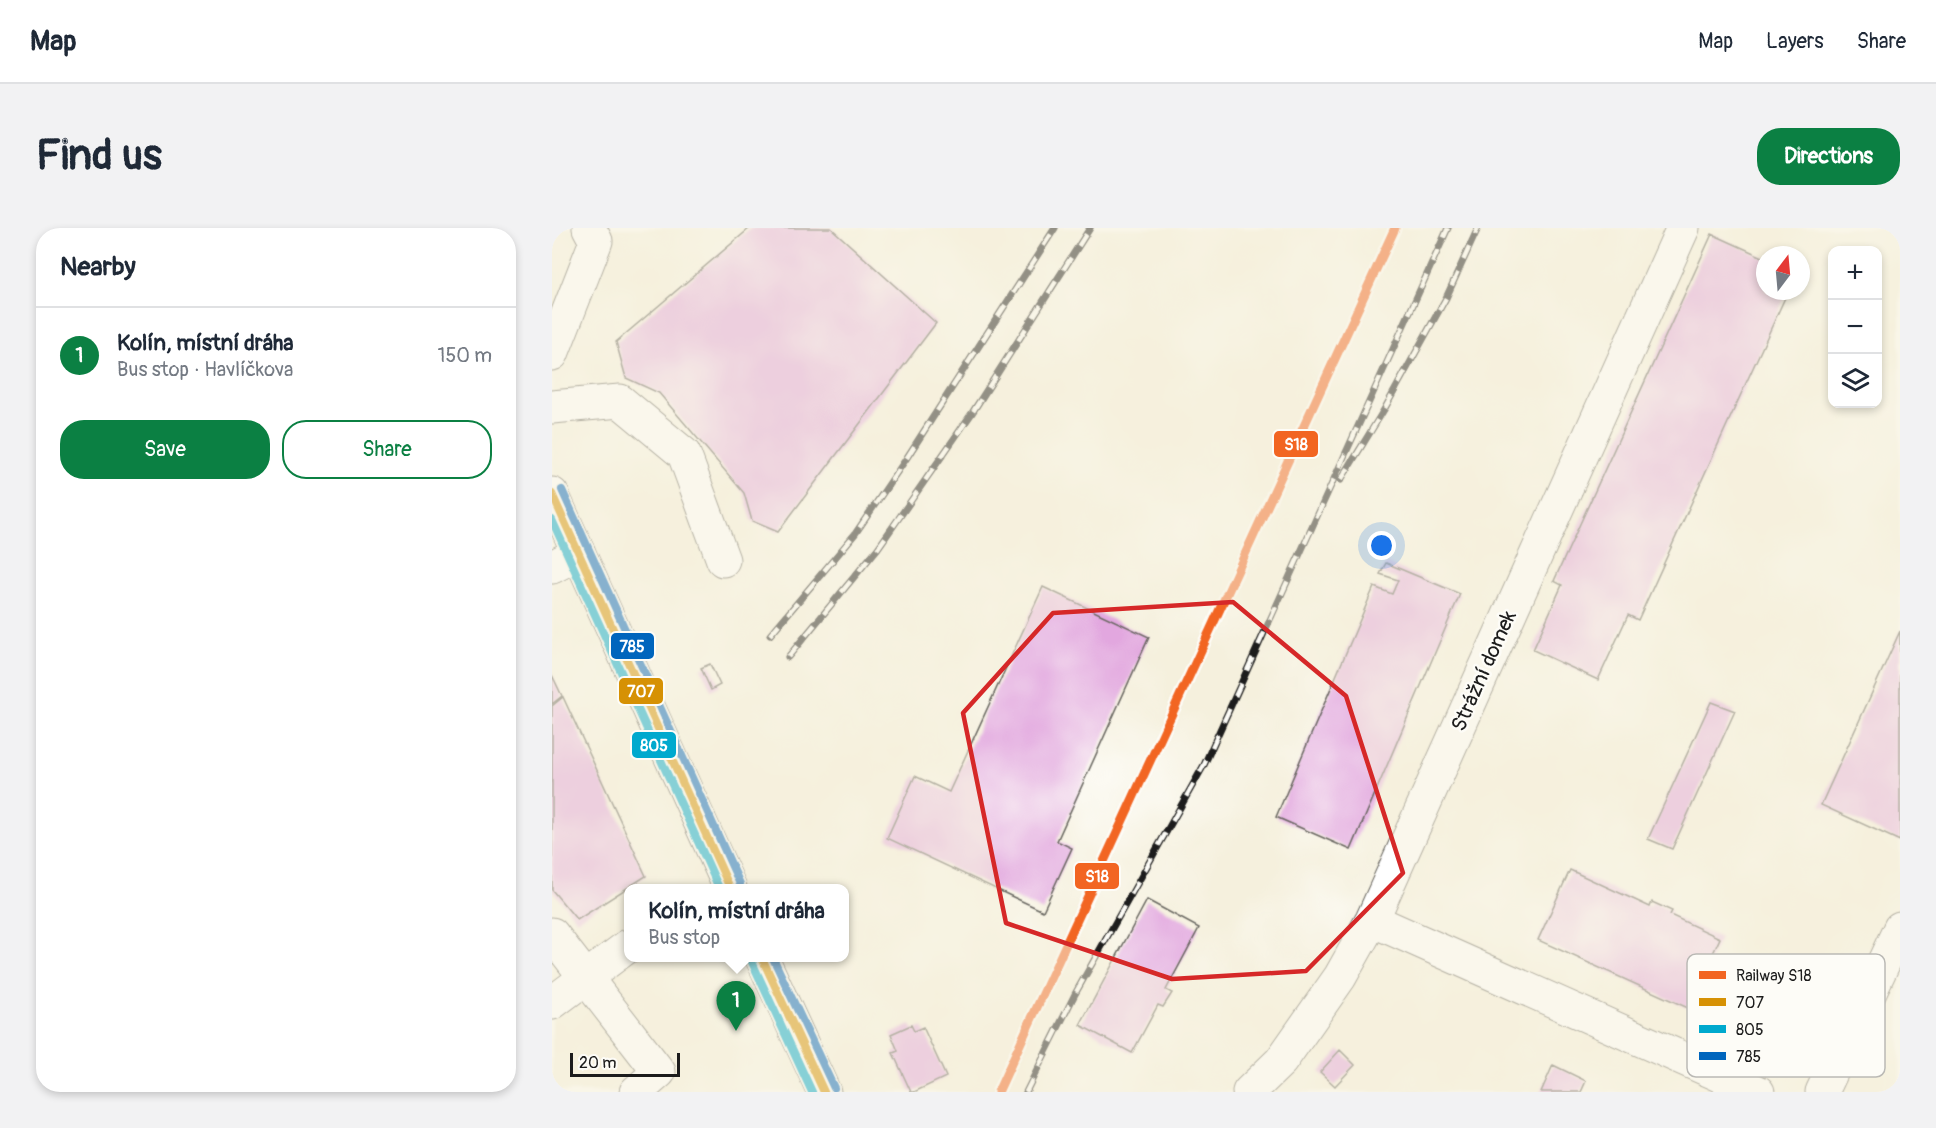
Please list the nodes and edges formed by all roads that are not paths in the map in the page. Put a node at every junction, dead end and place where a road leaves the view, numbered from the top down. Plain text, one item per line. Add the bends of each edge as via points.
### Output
1 (589, 228) edge
2 (1683, 228) edge
3 (552, 354) edge
4 (552, 407) edge
5 (552, 494) edge
6 (565, 560) edge
7 (723, 561) dead end
8 (719, 884) edge
9 (1372, 920) junction
10 (1900, 928) edge
11 (552, 934) edge
12 (624, 949) edge
13 (1885, 960) edge
14 (764, 962) edge
15 (586, 977) junction
16 (552, 1003) edge
17 (1687, 1060) edge
18 (1724, 1077) edge
19 (1829, 1077) edge
20 (636, 1092) edge
21 (824, 1092) edge
22 (1249, 1092) edge
23 (1758, 1092) edge
24 (1822, 1092) edge

1 - 3 street via 596,241
2 - 9 street, Strážní domek
4 - 7 street via 620,401 684,454
5 - 6 street
6 - 8 street
9 - 17 street
9 - 22 street, Strážní domek via 1340,977 1281,1061
10 - 13 street
11 - 15 street
12 - 15 street
14 - 21 street
15 - 16 street
15 - 20 street via 659,1072
18 - 23 street
19 - 24 street

